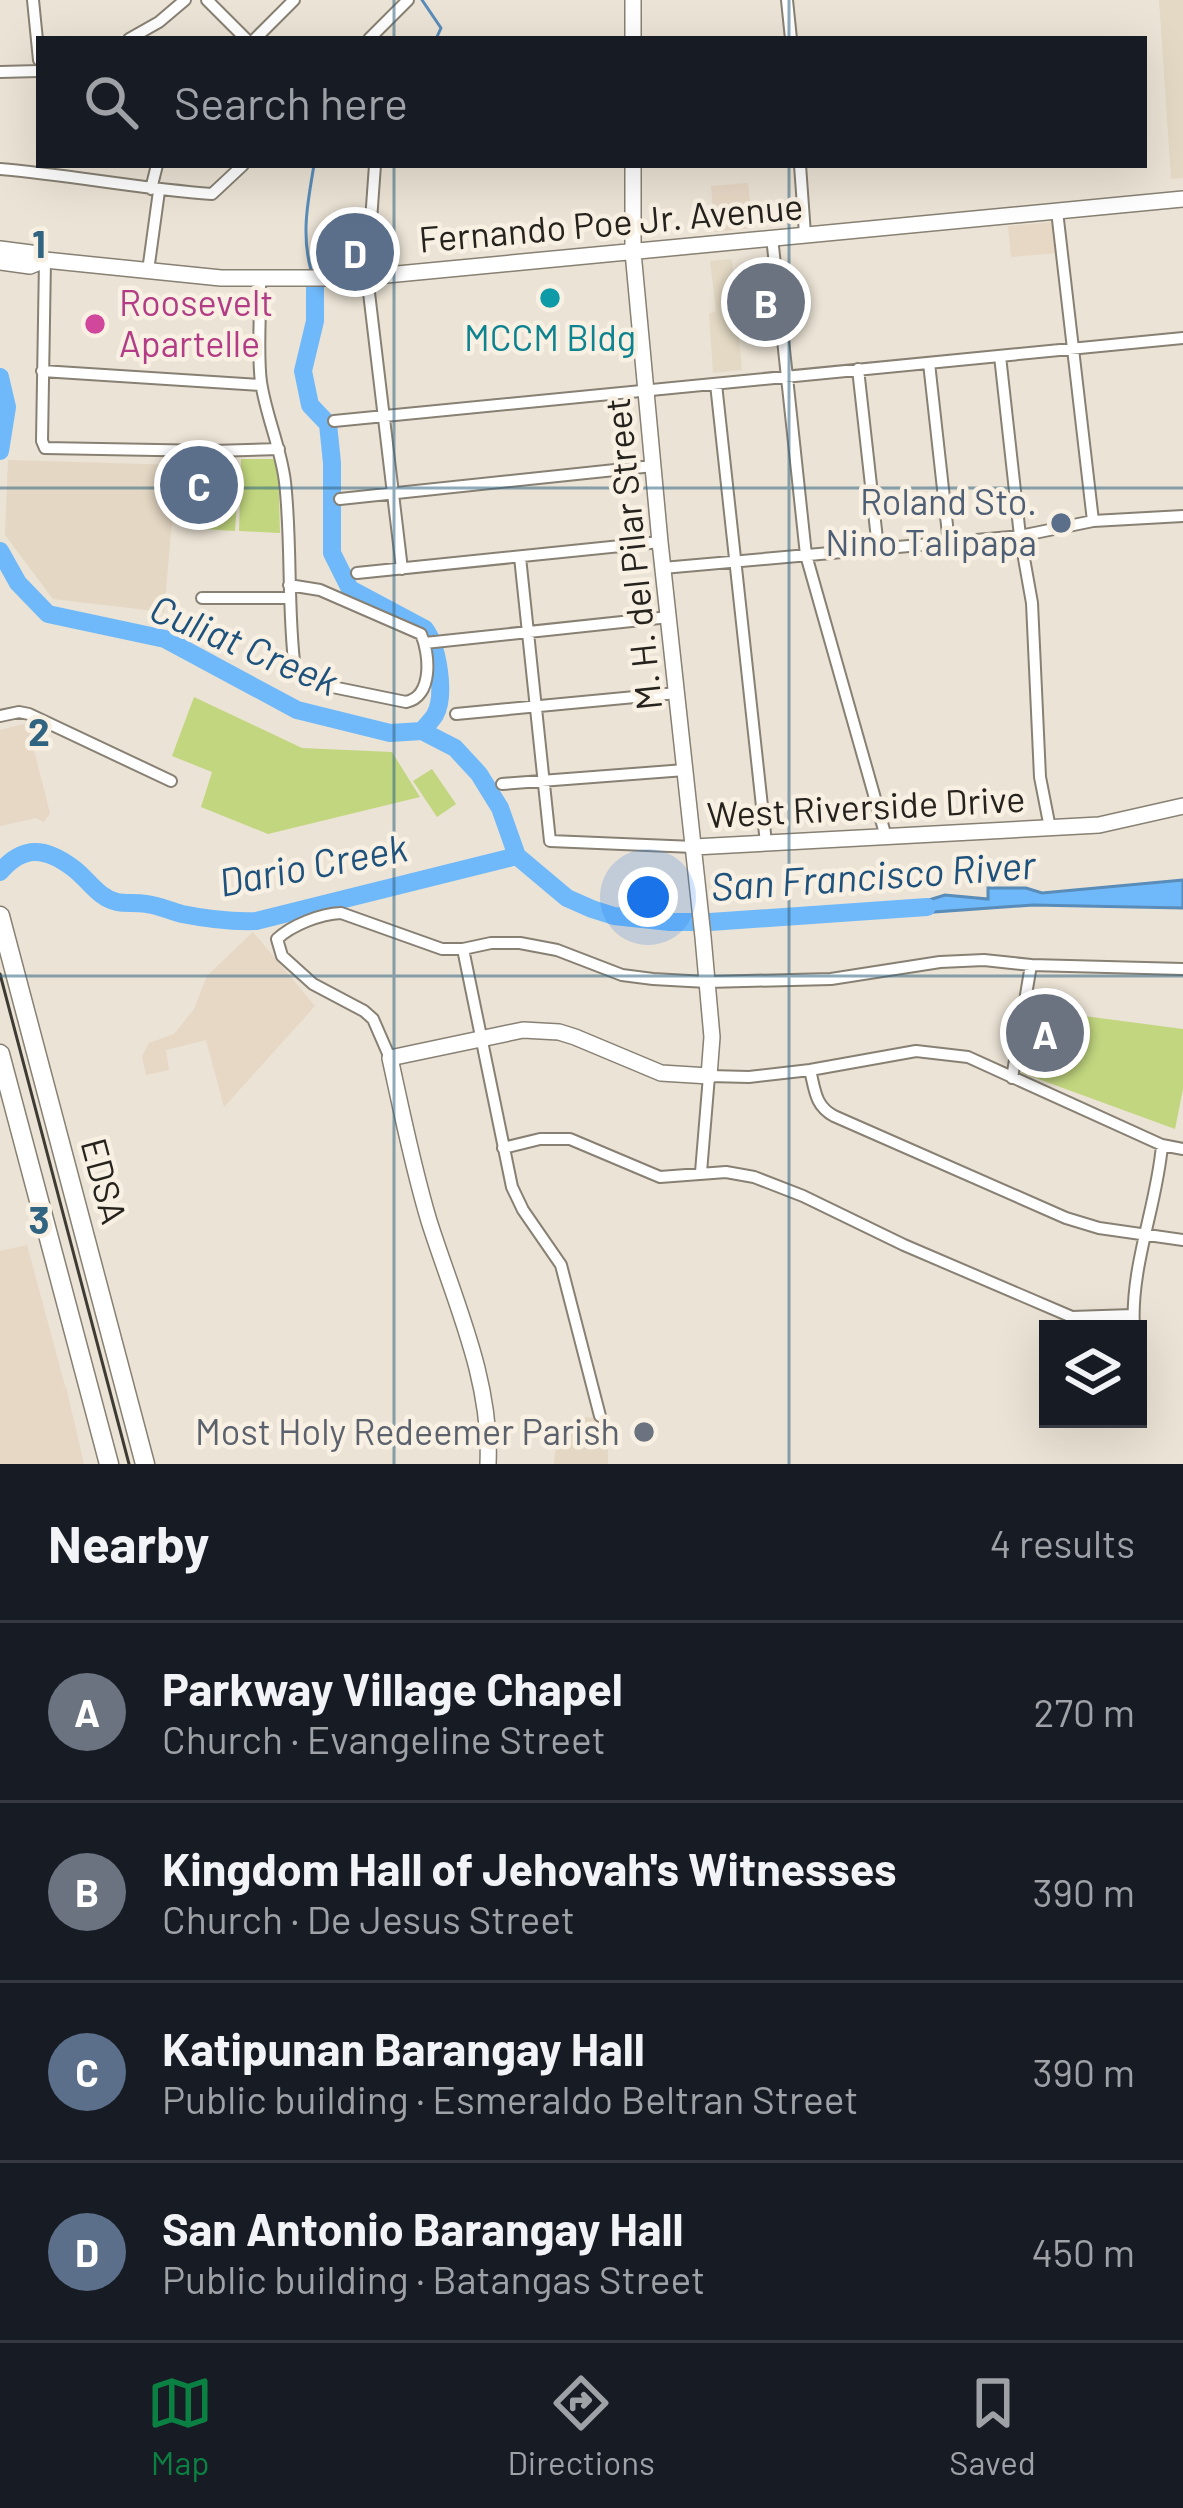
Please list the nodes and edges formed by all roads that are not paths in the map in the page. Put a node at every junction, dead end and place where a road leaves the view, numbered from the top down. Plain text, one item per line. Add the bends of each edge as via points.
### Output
1 (33, 0) edge
2 (185, 0) edge
3 (207, 0) edge
4 (294, 0) edge
5 (408, 0) edge
6 (633, 0) edge
7 (787, 0) edge
8 (37, 36) edge
9 (133, 36) edge
10 (242, 36) edge
11 (258, 36) edge
12 (372, 36) edge
13 (633, 36) edge
14 (790, 36) edge
15 (36, 71) edge
16 (0, 72) edge
17 (158, 168) edge
18 (240, 168) edge
19 (375, 168) edge
20 (633, 168) edge
21 (800, 168) edge
22 (0, 169) edge
23 (57, 170) edge
24 (155, 190) junction
25 (1183, 200) edge
26 (1057, 211) junction
27 (805, 234) junction
28 (772, 237) junction
29 (0, 249) edge
30 (633, 252) junction
31 (45, 260) junction
32 (0, 262) edge
33 (148, 271) junction
34 (367, 276) junction
35 (260, 279) junction
36 (1183, 338) edge
37 (1071, 350) junction
38 (1000, 356) junction
39 (929, 363) junction
40 (858, 369) junction
41 (42, 371) junction
42 (787, 376) junction
43 (716, 384) junction
44 (261, 385) junction
45 (646, 392) junction
46 (382, 416) junction
47 (334, 422) dead end
48 (279, 449) junction
49 (653, 466) junction
50 (392, 492) junction
51 (340, 499) dead end
52 (1183, 516) edge
53 (1093, 521) junction
54 (1020, 536) junction
55 (660, 542) junction
56 (949, 543) junction
57 (878, 548) junction
58 (806, 555) junction
59 (520, 557) junction
60 (735, 562) junction
61 (402, 568) junction
62 (663, 568) junction
63 (357, 573) dead end
64 (290, 591) junction
65 (202, 598) dead end
66 (668, 617) junction
67 (527, 632) junction
68 (432, 642) junction
69 (677, 693) junction
70 (536, 706) junction
71 (455, 714) dead end
72 (0, 716) edge
73 (686, 770) junction
74 (171, 781) dead end
75 (544, 781) junction
76 (502, 784) dead end
77 (1183, 806) edge
78 (1050, 828) junction
79 (886, 837) junction
80 (766, 843) junction
81 (694, 847) junction
82 (0, 916) edge
83 (463, 949) junction
84 (1031, 965) junction
85 (1183, 969) edge
86 (707, 982) junction
87 (482, 1040) junction
88 (0, 1054) edge
89 (390, 1058) junction
90 (810, 1070) junction
91 (709, 1076) junction
92 (1012, 1078) junction
93 (46, 1092) junction
94 (14, 1104) junction
95 (55, 1123) junction
96 (20, 1130) junction
97 (1162, 1145) junction
98 (503, 1148) junction
99 (1183, 1149) edge
100 (701, 1172) junction
101 (1143, 1236) junction
102 (1183, 1240) edge
103 (1109, 1320) edge
104 (1134, 1320) edge
105 (600, 1416) dead end
106 (109, 1464) edge
107 (145, 1464) edge
108 (488, 1464) edge

1 - 8 street
2 - 9 street
3 - 10 street
4 - 11 street
5 - 12 street
6 - 13 street
7 - 14 street
15 - 16 street
17 - 24 street
18 - 24 street via 212,194
19 - 34 street
20 - 30 street, M. H. del Pilar Street
21 - 27 street
22 - 23 street
23 - 24 street
24 - 33 street
25 - 26 street, Fernando Poe Jr. Avenue
26 - 27 street, Fernando Poe Jr. Avenue
26 - 37 street
27 - 28 street, Fernando Poe Jr. Avenue
28 - 30 street, Fernando Poe Jr. Avenue
28 - 42 street
29 - 31 street, Fernando Poe Jr. Avenue
30 - 34 street, Fernando Poe Jr. Avenue
30 - 45 street, M. H. del Pilar Street
31 - 32 street, Fernando Poe Jr. Avenue
31 - 33 street, Fernando Poe Jr. Avenue
31 - 41 street
33 - 35 street, Fernando Poe Jr. Avenue
34 - 35 street, Fernando Poe Jr. Avenue
34 - 46 street
35 - 44 street
36 - 37 street
37 - 38 street
37 - 53 street
38 - 39 street
38 - 54 street
39 - 40 street
39 - 56 street
40 - 42 street
40 - 57 street
41 - 44 street
41 - 48 street via 45,448
42 - 43 street
42 - 58 street
43 - 45 street
43 - 60 street
44 - 48 street
45 - 46 street
45 - 49 street, M. H. del Pilar Street
46 - 47 street
46 - 50 street
48 - 64 street
49 - 50 street
49 - 55 street, M. H. del Pilar Street
50 - 51 street
50 - 61 street
52 - 53 street
53 - 54 street
54 - 56 street
54 - 78 street
55 - 59 street
55 - 62 street, M. H. del Pilar Street
56 - 57 street
57 - 58 street
58 - 60 street
58 - 79 street
59 - 61 street
59 - 67 street
60 - 62 street
60 - 80 street
61 - 63 street
62 - 66 street, M. H. del Pilar Street
64 - 65 street
64 - 68 street via 320,590
64 - 68 street via 295,670 308,682 416,700
66 - 67 street
66 - 69 street, M. H. del Pilar Street
67 - 68 street
67 - 70 street
69 - 70 street
69 - 73 street, M. H. del Pilar Street
70 - 71 street
70 - 75 street
72 - 74 street via 29,714
73 - 75 street
73 - 81 street, M. H. del Pilar Street
75 - 76 street
75 - 81 street, West Riverside Drive via 550,842
77 - 78 street, West Riverside Drive
78 - 79 street, West Riverside Drive
79 - 80 street, West Riverside Drive
80 - 81 street, West Riverside Drive
81 - 86 street, M. H. del Pilar Street
82 - 93 highway, EDSA
83 - 86 street via 520,943 622,975
83 - 87 street
83 - 89 street via 424,944 340,913 277,939 282,956 313,984 373,1019
84 - 85 street
84 - 86 street via 940,962 831,979
84 - 92 street
86 - 91 street, M. H. del Pilar Street
87 - 89 street
87 - 91 street via 559,1032 662,1073
87 - 98 street
88 - 94 highway, EDSA
89 - 108 street via 483,1394
90 - 91 street
90 - 92 street via 916,1051 968,1058
90 - 101 street via 817,1101 833,1117 1066,1218
91 - 100 street
92 - 97 street
93 - 94 highway via 29,1106
93 - 95 highway, EDSA
94 - 96 highway, EDSA
95 - 96 highway via 35,1120
95 - 107 highway, EDSA
96 - 106 highway, EDSA
97 - 99 street
97 - 101 street
98 - 100 street via 570,1139 660,1177
98 - 105 street via 523,1210 561,1265
100 - 103 street via 754,1177 1072,1317
101 - 102 street
101 - 104 street

